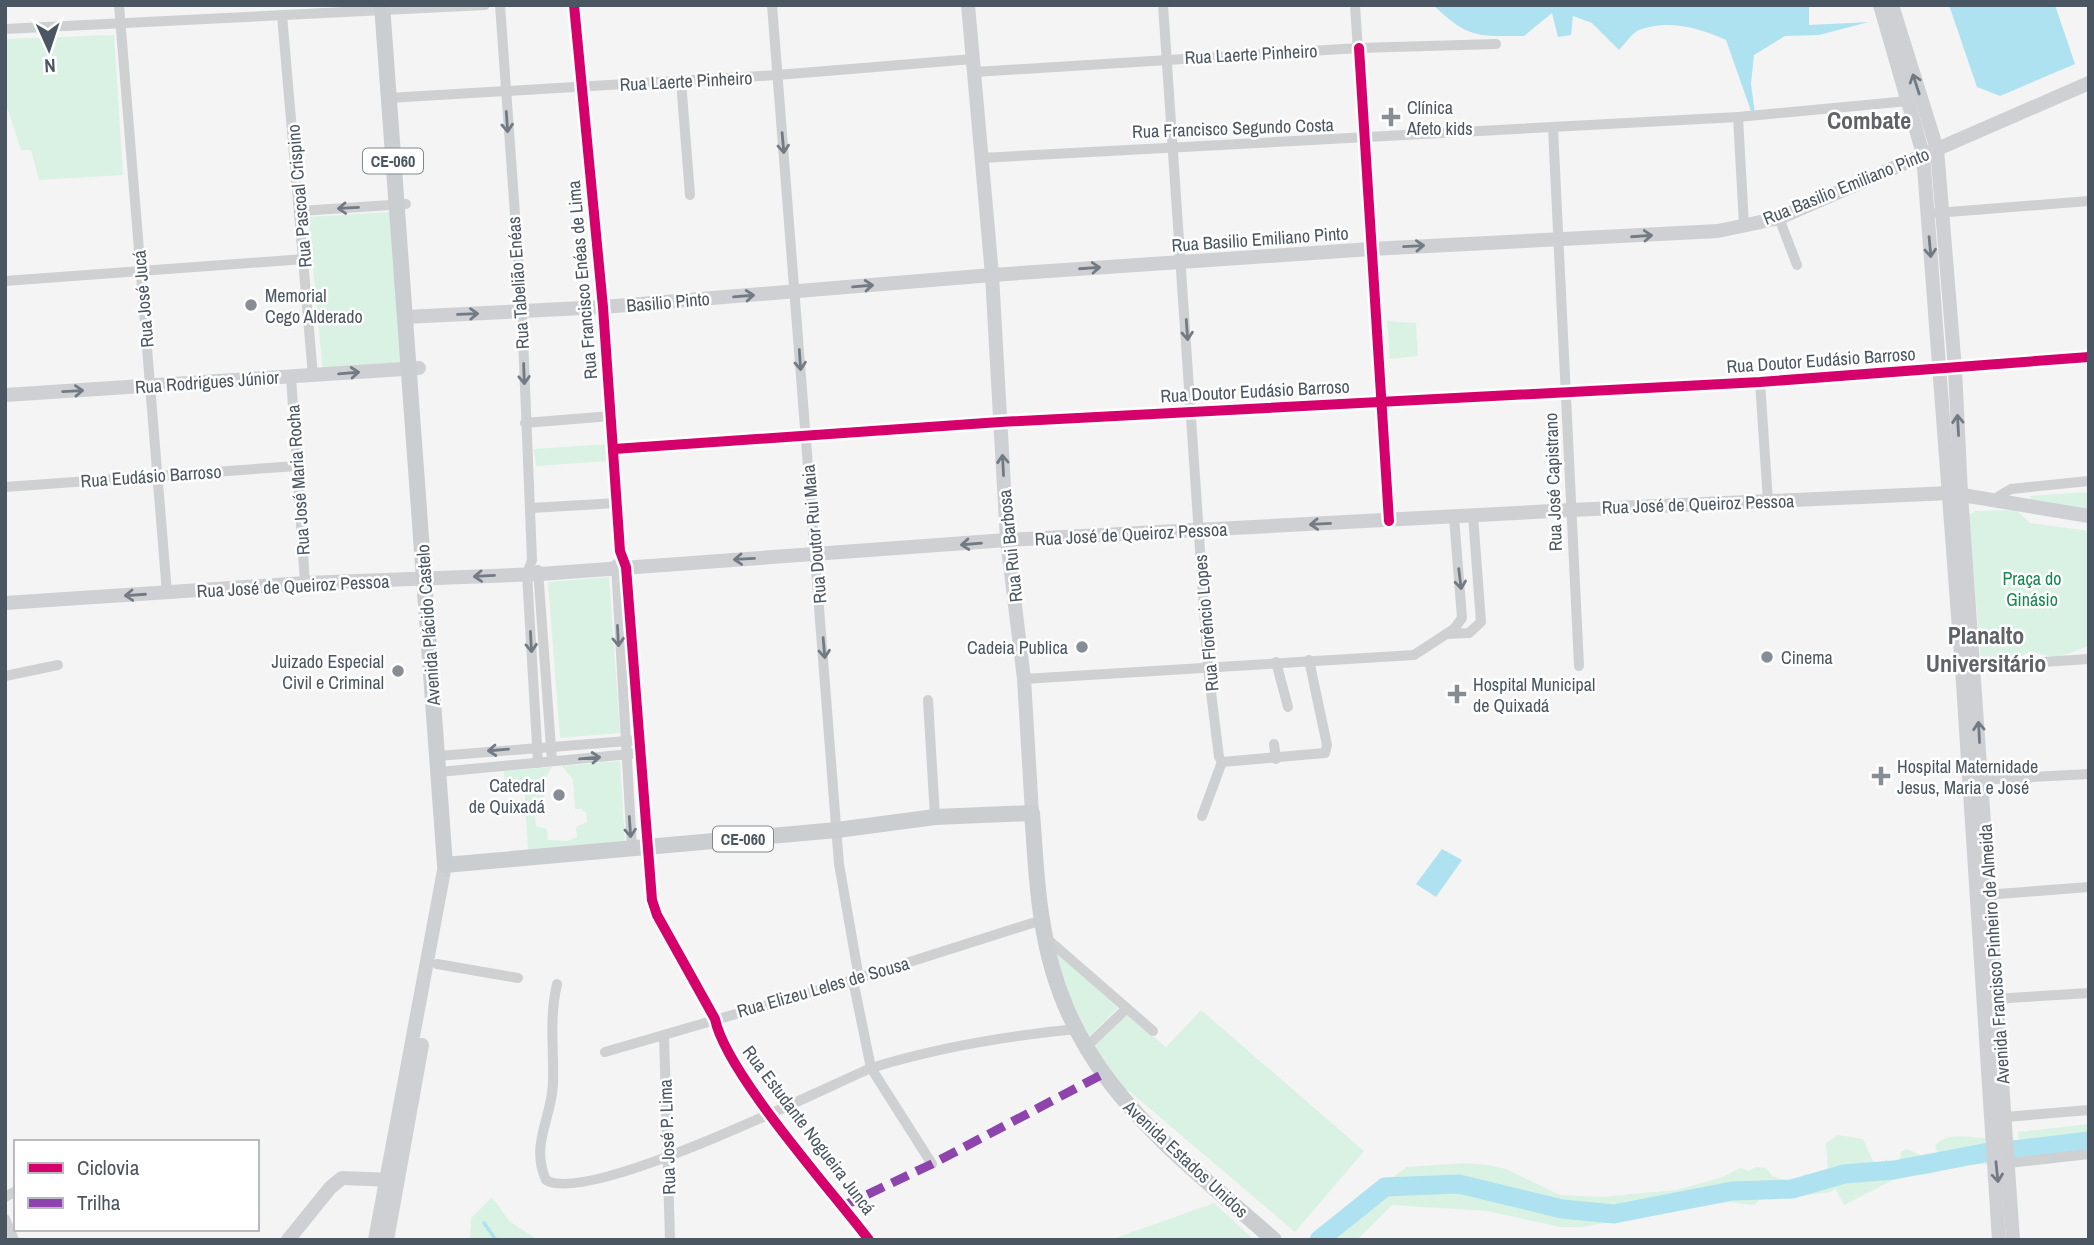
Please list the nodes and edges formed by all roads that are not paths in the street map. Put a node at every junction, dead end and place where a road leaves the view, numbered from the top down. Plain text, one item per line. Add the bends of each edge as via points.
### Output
1 (119, 5) edge
2 (485, 5) edge
3 (500, 5) edge
4 (574, 5) edge
5 (772, 5) edge
6 (968, 5) edge
7 (1163, 5) edge
8 (1355, 5) edge
9 (1880, 5) edge
10 (1892, 5) edge
11 (387, 8) edge
12 (282, 15) junction
13 (121, 24) junction
14 (5, 29) edge
15 (1496, 44) dead end
16 (1359, 48) junction
17 (1168, 59) junction
18 (1902, 59) junction
19 (974, 66) junction
20 (778, 75) junction
21 (681, 81) junction
22 (2089, 83) edge
23 (582, 87) junction
24 (504, 91) junction
25 (394, 98) junction
26 (1908, 101) junction
27 (1738, 117) junction
28 (1553, 128) junction
29 (1363, 140) junction
30 (1174, 147) junction
31 (1930, 152) junction
32 (981, 158) junction
33 (690, 195) dead end
34 (2089, 201) edge
35 (401, 204) junction
36 (300, 211) junction
37 (1927, 213) junction
38 (1943, 213) junction
39 (1779, 218) junction
40 (1744, 225) junction
41 (1560, 239) junction
42 (1371, 249) junction
43 (305, 260) junction
44 (1182, 262) junction
45 (1797, 265) dead end
46 (140, 272) junction
47 (992, 275) junction
48 (5, 281) edge
49 (795, 292) junction
50 (603, 307) junction
51 (522, 312) junction
52 (410, 317) junction
53 (2089, 357) edge
54 (414, 369) junction
55 (1947, 369) junction
56 (313, 376) junction
57 (291, 377) junction
58 (1760, 382) junction
59 (150, 386) junction
60 (1567, 393) junction
61 (5, 395) edge
62 (1381, 402) junction
63 (1193, 413) junction
64 (611, 416) junction
65 (1000, 422) junction
66 (525, 423) junction
67 (805, 438) junction
68 (614, 449) junction
69 (297, 466) junction
70 (158, 475) junction
71 (2089, 481) edge
72 (5, 487) edge
73 (1955, 493) junction
74 (1994, 499) junction
75 (1768, 502) junction
76 (617, 503) junction
77 (531, 508) junction
78 (1571, 510) junction
79 (1473, 516) junction
80 (2089, 516) edge
81 (1454, 517) junction
82 (1389, 521) junction
83 (1198, 530) junction
84 (1007, 540) junction
85 (817, 556) junction
86 (620, 568) junction
87 (533, 569) junction
88 (429, 579) junction
89 (305, 583) junction
90 (167, 593) junction
91 (5, 603) edge
92 (1446, 634) junction
93 (2089, 659) edge
94 (1309, 660) junction
95 (1276, 662) junction
96 (58, 665) dead end
97 (1580, 666) dead end
98 (1969, 667) junction
99 (1208, 668) junction
100 (5, 676) edge
101 (1024, 679) junction
102 (928, 700) dead end
103 (1288, 707) dead end
104 (640, 740) junction
105 (624, 741) junction
106 (1274, 744) dead end
107 (551, 746) junction
108 (537, 747) junction
109 (641, 753) junction
110 (625, 755) junction
111 (1276, 759) junction
112 (552, 761) junction
113 (1223, 762) junction
114 (443, 763) junction
115 (538, 763) junction
116 (2089, 774) edge
117 (1975, 780) junction
118 (1032, 813) junction
119 (1202, 816) dead end
120 (935, 817) junction
121 (836, 830) junction
122 (640, 849) junction
123 (450, 864) junction
124 (2089, 887) edge
125 (1984, 895) junction
126 (1042, 920) junction
127 (438, 937) junction
128 (1045, 937) junction
129 (437, 964) junction
130 (518, 978) dead end
131 (856, 979) junction
132 (557, 984) dead end
133 (2089, 993) edge
134 (1991, 999) junction
135 (1127, 1008) junction
136 (715, 1019) junction
137 (1076, 1029) junction
138 (1153, 1031) dead end
139 (664, 1035) junction
140 (418, 1046) junction
141 (1085, 1048) junction
142 (605, 1052) dead end
143 (871, 1068) junction
144 (1101, 1074) joint
145 (2089, 1110) edge
146 (770, 1112) junction
147 (2006, 1117) junction
148 (2001, 1145) junction
149 (2089, 1154) edge
150 (667, 1158) junction
151 (2009, 1163) junction
152 (932, 1164) dead end
153 (393, 1180) junction
154 (5, 1219) edge
155 (14, 1240) edge
156 (288, 1240) edge
157 (375, 1240) edge
158 (387, 1240) edge
159 (670, 1240) edge
160 (870, 1240) edge
161 (1274, 1240) edge
162 (1999, 1240) edge
163 (2014, 1240) edge

1 - 13 street, Rua José Jucá
2 - 11 street
3 - 24 street, Rua Tabelião Enéas
4 - 23 street, Rua Francisco Enéas de Lima
5 - 20 street, Rua Doutor Rui Maia
6 - 19 main road, Rua Rui Barbosa
7 - 17 street, Rua Florêncio Lopes
8 - 16 street
9 - 18 main road, Avenida Francisco Pinheiro de Almeida
10 - 18 main road, Avenida Francisco Pinheiro de Almeida
11 - 12 street
11 - 25 main road, Avenida Plácido Castelo / CE-060
12 - 13 street
12 - 36 street, Rua Pascoal Crispino
13 - 14 street
13 - 46 street, Rua José Jucá
15 - 16 street, Rua Laerte Pinheiro
16 - 17 street, Rua Laerte Pinheiro
16 - 29 street
17 - 19 street, Rua Laerte Pinheiro
17 - 30 street, Rua Florêncio Lopes
18 - 26 main road, Avenida Francisco Pinheiro de Almeida
31 -> 18 main road, Avenida Francisco Pinheiro de Almeida
19 - 20 street, Rua Laerte Pinheiro
19 - 32 main road, Rua Rui Barbosa
20 - 21 street, Rua Laerte Pinheiro
20 -> 49 street, Rua Doutor Rui Maia
21 - 23 street, Rua Laerte Pinheiro
21 - 33 street
22 - 31 main road, Rua Basilio Emiliano Pinto
23 - 24 street, Rua Laerte Pinheiro
23 - 50 street, Rua Francisco Enéas de Lima
24 - 25 street, Rua Laerte Pinheiro
24 -> 51 street, Rua Tabelião Enéas
25 - 35 main road, Avenida Plácido Castelo / CE-060
26 - 27 street, Rua Francisco Segundo Costa
26 - 31 main road, Avenida Francisco Pinheiro de Almeida
27 - 28 street, Rua Francisco Segundo Costa
27 - 40 street
28 - 29 street, Rua Francisco Segundo Costa
28 - 41 street, Rua José Capistrano
29 - 30 street, Rua Francisco Segundo Costa
29 - 42 street
30 - 32 street, Rua Francisco Segundo Costa
30 - 44 street, Rua Florêncio Lopes
31 - 37 main road, Avenida Francisco Pinheiro de Almeida
31 - 38 main road, Avenida Francisco Pinheiro de Almeida
31 - 39 main road, Rua Basilio Emiliano Pinto
32 - 47 main road, Rua Rui Barbosa
34 - 38 street
35 -> 36 street
35 - 52 main road, Avenida Plácido Castelo / CE-060
36 - 43 street, Rua Pascoal Crispino
37 - 38 street
37 -> 55 main road, Avenida Francisco Pinheiro de Almeida
38 - 55 main road, Avenida Francisco Pinheiro de Almeida
39 - 40 main road, Rua Basilio Emiliano Pinto
39 - 45 street
41 -> 40 main road, Rua Basilio Emiliano Pinto via 1718,231
42 -> 41 main road, Rua Basilio Emiliano Pinto
41 - 60 street, Rua José Capistrano
42 - 44 main road, Rua Basilio Emiliano Pinto
42 - 62 street
43 - 46 street
43 - 56 street, Rua Pascoal Crispino
47 -> 44 main road, Rua Basilio Emiliano Pinto
44 -> 63 street, Rua Florêncio Lopes
46 - 48 street
46 - 59 street, Rua José Jucá
49 -> 47 main road, Rua Basilio Emiliano Pinto
47 - 65 main road, Rua Rui Barbosa
50 -> 49 main road, Basilio Pinto
49 -> 67 street, Rua Doutor Rui Maia
50 - 51 main road, Basilio Pinto
50 - 64 street, Rua Francisco Enéas de Lima
52 -> 51 main road, Basilio Pinto
51 -> 66 street, Rua Tabelião Enéas
52 - 54 main road, Avenida Plácido Castelo / CE-060
53 - 55 street, Rua Doutor Eudásio Barroso
56 -> 54 main road, Rua Rodrigues Júnior
54 - 88 main road, Avenida Plácido Castelo / CE-060
55 - 58 street, Rua Doutor Eudásio Barroso
55 - 73 main road, Avenida Francisco Pinheiro de Almeida
56 - 57 main road, Rua Rodrigues Júnior
57 - 59 main road, Rua Rodrigues Júnior
57 - 69 street, Rua José Maria Rocha
58 - 60 street, Rua Doutor Eudásio Barroso
58 - 75 street
61 -> 59 main road, Rua Rodrigues Júnior
59 - 70 street, Rua José Jucá
60 - 62 street, Rua Doutor Eudásio Barroso
60 - 78 street, Rua José Capistrano
62 - 63 street, Rua Doutor Eudásio Barroso
62 - 82 street
63 - 65 street, Rua Doutor Eudásio Barroso
63 - 83 street, Rua Florêncio Lopes
64 - 66 street
64 - 68 street, Rua Francisco Enéas de Lima
65 - 67 street, Rua Doutor Eudásio Barroso
84 -> 65 main road, Rua Rui Barbosa
66 - 77 street, Rua Tabelião Enéas
67 - 68 street, Rua Doutor Eudásio Barroso
67 - 85 street, Rua Doutor Rui Maia
68 - 76 street, Rua Francisco Enéas de Lima
69 - 70 street, Rua Eudásio Barroso
69 - 89 street, Rua José Maria Rocha
70 - 72 street, Rua Eudásio Barroso
70 - 90 street, Rua José Jucá
71 - 74 street via 2011,489
73 - 74 main road, Rua José de Queiroz Pessoa
73 - 75 main road, Rua José de Queiroz Pessoa
73 - 98 main road, Avenida Francisco Pinheiro de Almeida
74 - 80 main road, Rua José de Queiroz Pessoa
75 - 78 main road, Rua José de Queiroz Pessoa
76 - 77 street
76 - 86 street, Rua Francisco Enéas de Lima
77 - 87 street, Rua Tabelião Enéas
78 - 79 main road, Rua José de Queiroz Pessoa
78 - 97 street, Rua José Capistrano
79 - 81 main road, Rua José de Queiroz Pessoa
79 - 92 street via 1481,622 1469,633
81 - 82 main road, Rua José de Queiroz Pessoa
81 -> 92 street via 1464,610 1460,623
82 -> 83 main road, Rua José de Queiroz Pessoa
83 - 84 main road, Rua José de Queiroz Pessoa
83 - 99 street, Rua Florêncio Lopes
84 -> 85 main road, Rua José de Queiroz Pessoa
84 - 101 main road, Rua Rui Barbosa
85 -> 86 main road, Rua José de Queiroz Pessoa
85 -> 121 street, Rua Doutor Rui Maia
86 - 87 main road, Rua José de Queiroz Pessoa
86 - 104 street
86 -> 105 street
87 -> 88 main road, Rua José de Queiroz Pessoa
87 - 107 street
87 -> 108 street
88 - 89 main road, Rua José de Queiroz Pessoa
88 - 114 main road, Avenida Plácido Castelo / CE-060
89 - 90 main road, Rua José de Queiroz Pessoa
90 -> 91 main road, Rua José de Queiroz Pessoa
92 - 94 street via 1408,657
93 - 98 street
94 - 95 street
94 - 111 street via 1327,750
95 - 99 street
95 - 103 street
96 - 100 street
98 - 117 main road, Avenida Francisco Pinheiro de Almeida
99 - 101 street
99 - 113 street, Rua Florêncio Lopes
101 - 118 main road, Rua Rui Barbosa
102 - 120 street
104 - 105 street
104 - 109 street
105 - 107 street
105 - 110 street
106 - 111 street
107 - 108 street
107 - 112 street
108 -> 114 street
108 - 115 street
109 - 110 street
109 - 122 street
112 -> 110 street
110 -> 122 street
111 - 113 street
112 - 115 street
113 - 119 street
114 - 115 street
114 - 123 main road, Avenida Plácido Castelo / CE-060
116 - 117 street
117 - 125 main road, Avenida Francisco Pinheiro de Almeida
118 - 120 main road, CE-060
118 - 126 main road, Rua Rui Barbosa
120 - 121 main road, CE-060
121 - 122 main road, CE-060
121 - 131 street, Rua Doutor Rui Maia
122 - 123 main road, CE-060
122 - 136 street, Rua Estudante Nogueira Juncá via 657,915
123 - 127 main road, Avenida Plácido Castelo
124 - 125 street
125 - 134 main road, Avenida Francisco Pinheiro de Almeida
126 - 128 main road, Rua Rui Barbosa
126 - 131 street, Rua Elizeu Leles de Sousa
127 - 129 main road, Avenida Plácido Castelo
127 - 140 main road, Avenida Plácido Castelo
128 - 135 street
128 - 137 main road, Rua Rui Barbosa via 1059,991
129 - 130 street
129 - 140 main road, Avenida Plácido Castelo
131 - 136 street, Rua Elizeu Leles de Sousa
131 - 143 street, Rua Doutor Rui Maia
132 - 150 street via 551,1028 553,1091 540,1145 543,1173 554,1185 567,1185
133 - 134 street
134 - 147 main road, Avenida Francisco Pinheiro de Almeida
134 - 148 main road, Avenida Francisco Pinheiro de Almeida
135 - 138 street
135 - 141 street
136 - 139 street, Rua Elizeu Leles de Sousa
136 - 146 street, Rua Estudante Nogueira Juncá via 720,1037
137 - 141 main road, Rua Rui Barbosa
137 - 143 street via 992,1037
139 - 142 street, Rua Elizeu Leles de Sousa
139 - 150 street, Rua José P. Lima
140 - 153 main road, Avenida Plácido Castelo
141 - 144 main road, Rua Rui Barbosa
143 - 146 street
143 - 152 street, Rua Doutor Rui Maia
144 - 161 main road, Avenida Estados Unidos via 1156,1135
145 - 147 street
146 - 150 street
146 - 160 street, Rua Estudante Nogueira Juncá
147 - 148 main road, Avenida Francisco Pinheiro de Almeida
148 - 151 main road, Avenida Francisco Pinheiro de Almeida
148 -> 162 main road, Avenida Francisco Pinheiro de Almeida
149 - 151 street
150 - 159 street, Rua José P. Lima
151 - 163 main road, Avenida Francisco Pinheiro de Almeida
153 - 156 main road via 342,1178
153 - 157 main road, Avenida Plácido Castelo
153 - 158 main road, Avenida Plácido Castelo
154 - 155 street

